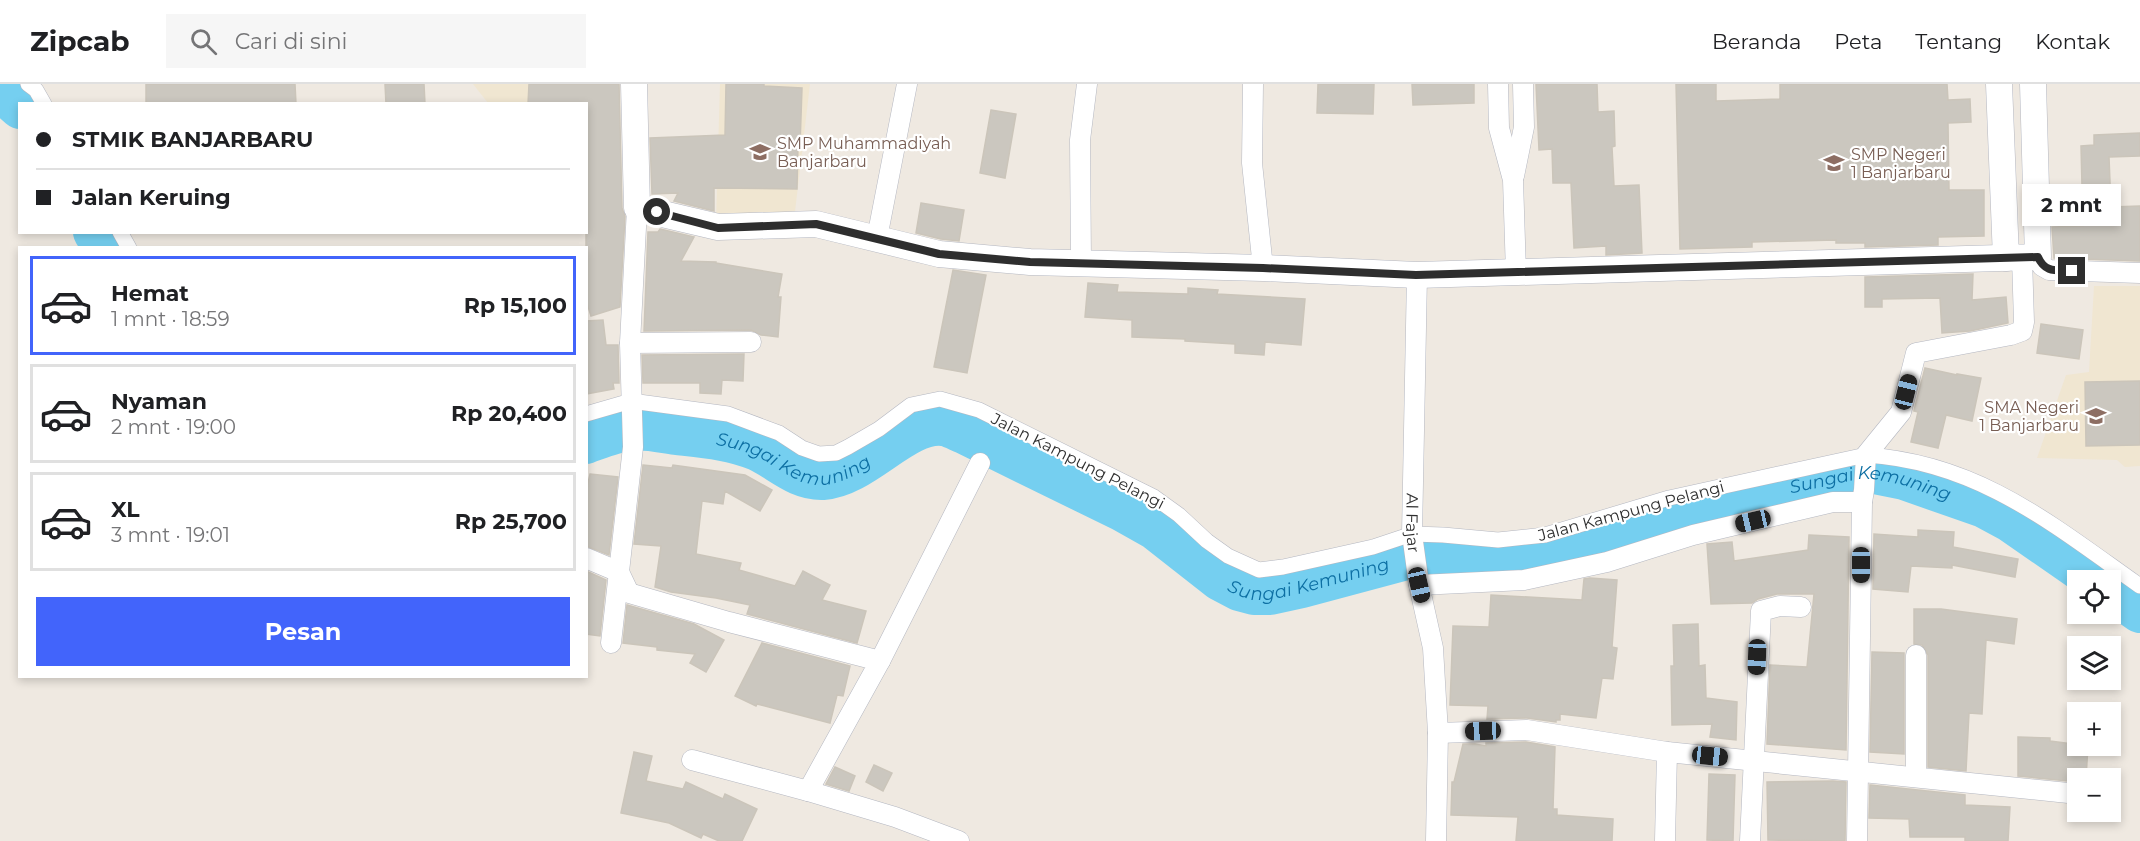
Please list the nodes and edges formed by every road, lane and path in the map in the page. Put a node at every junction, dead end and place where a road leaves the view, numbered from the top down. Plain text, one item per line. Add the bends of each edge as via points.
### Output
1 (28, 84) edge
2 (634, 84) edge
3 (907, 84) edge
4 (1086, 84) edge
5 (1253, 84) edge
6 (1498, 84) edge
7 (1523, 84) edge
8 (1999, 84) edge
9 (2033, 84) edge
10 (43, 102) edge
11 (1513, 180) junction
12 (637, 208) junction
13 (878, 238) junction
14 (2022, 258) junction
15 (1081, 263) junction
16 (1263, 268) junction
17 (1516, 273) junction
18 (2140, 273) edge
19 (1416, 275) junction
20 (751, 342) dead end
21 (630, 343) junction
22 (631, 404) junction
23 (588, 414) edge
24 (1866, 458) junction
25 (980, 463) dead end
26 (1863, 496) junction
27 (1413, 536) junction
28 (588, 559) edge
29 (620, 572) junction
30 (1418, 580) junction
31 (2140, 586) edge
32 (1802, 607) dead end
33 (611, 643) dead end
34 (1917, 655) dead end
35 (880, 661) junction
36 (1438, 733) junction
37 (1667, 752) junction
38 (692, 760) dead end
39 (1753, 760) junction
40 (1857, 771) junction
41 (1916, 777) junction
42 (808, 791) junction
43 (2067, 793) edge
44 (959, 841) edge
45 (1436, 841) edge
46 (1665, 841) edge
47 (1750, 841) edge
48 (1857, 841) edge

1 - 10 street
2 - 12 street
3 - 13 street
4 - 15 street via 1080,140
5 - 16 street via 1252,163
6 - 11 street via 1499,128
7 - 11 street via 1524,127
8 - 14 street
9 - 14 street
11 - 17 street
12 - 13 street via 718,228 816,224
12 - 21 street
13 - 15 street via 939,254
14 - 17 street
14 - 18 street via 2049,270
14 - 24 street via 2022,331 1916,353 1901,412
15 - 16 street
16 - 19 street
17 - 19 street
19 - 27 street, Al Fajar
20 - 21 street
21 - 22 street
22 - 23 street, Jalan Kampung Pelangi
22 - 27 street, Jalan Kampung Pelangi via 728,414 779,433 819,454 836,453 848,447 910,405 940,399 980,410 1154,497 1179,514 1207,542 1259,570
22 - 29 street via 633,447
24 - 26 street
24 - 27 street, Jalan Kampung Pelangi via 1669,498 1545,535 1498,540
24 - 31 street, Jalan Kampung Pelangi via 1891,457 1962,475 2010,497
25 - 35 street
26 - 30 street via 1693,535 1607,562 1524,580
26 - 40 street
27 - 30 street, Al Fajar
28 - 29 street
29 - 33 street
29 - 35 street via 629,592
30 - 36 street, Al Fajar via 1433,648
32 - 39 street via 1780,606 1761,611
34 - 41 street
35 - 42 street
36 - 37 street via 1527,730
36 - 45 street, Al Fajar
37 - 39 street
37 - 46 street
38 - 42 street
39 - 40 street
39 - 47 street
40 - 41 street
40 - 48 street
41 - 43 street
42 - 44 street

